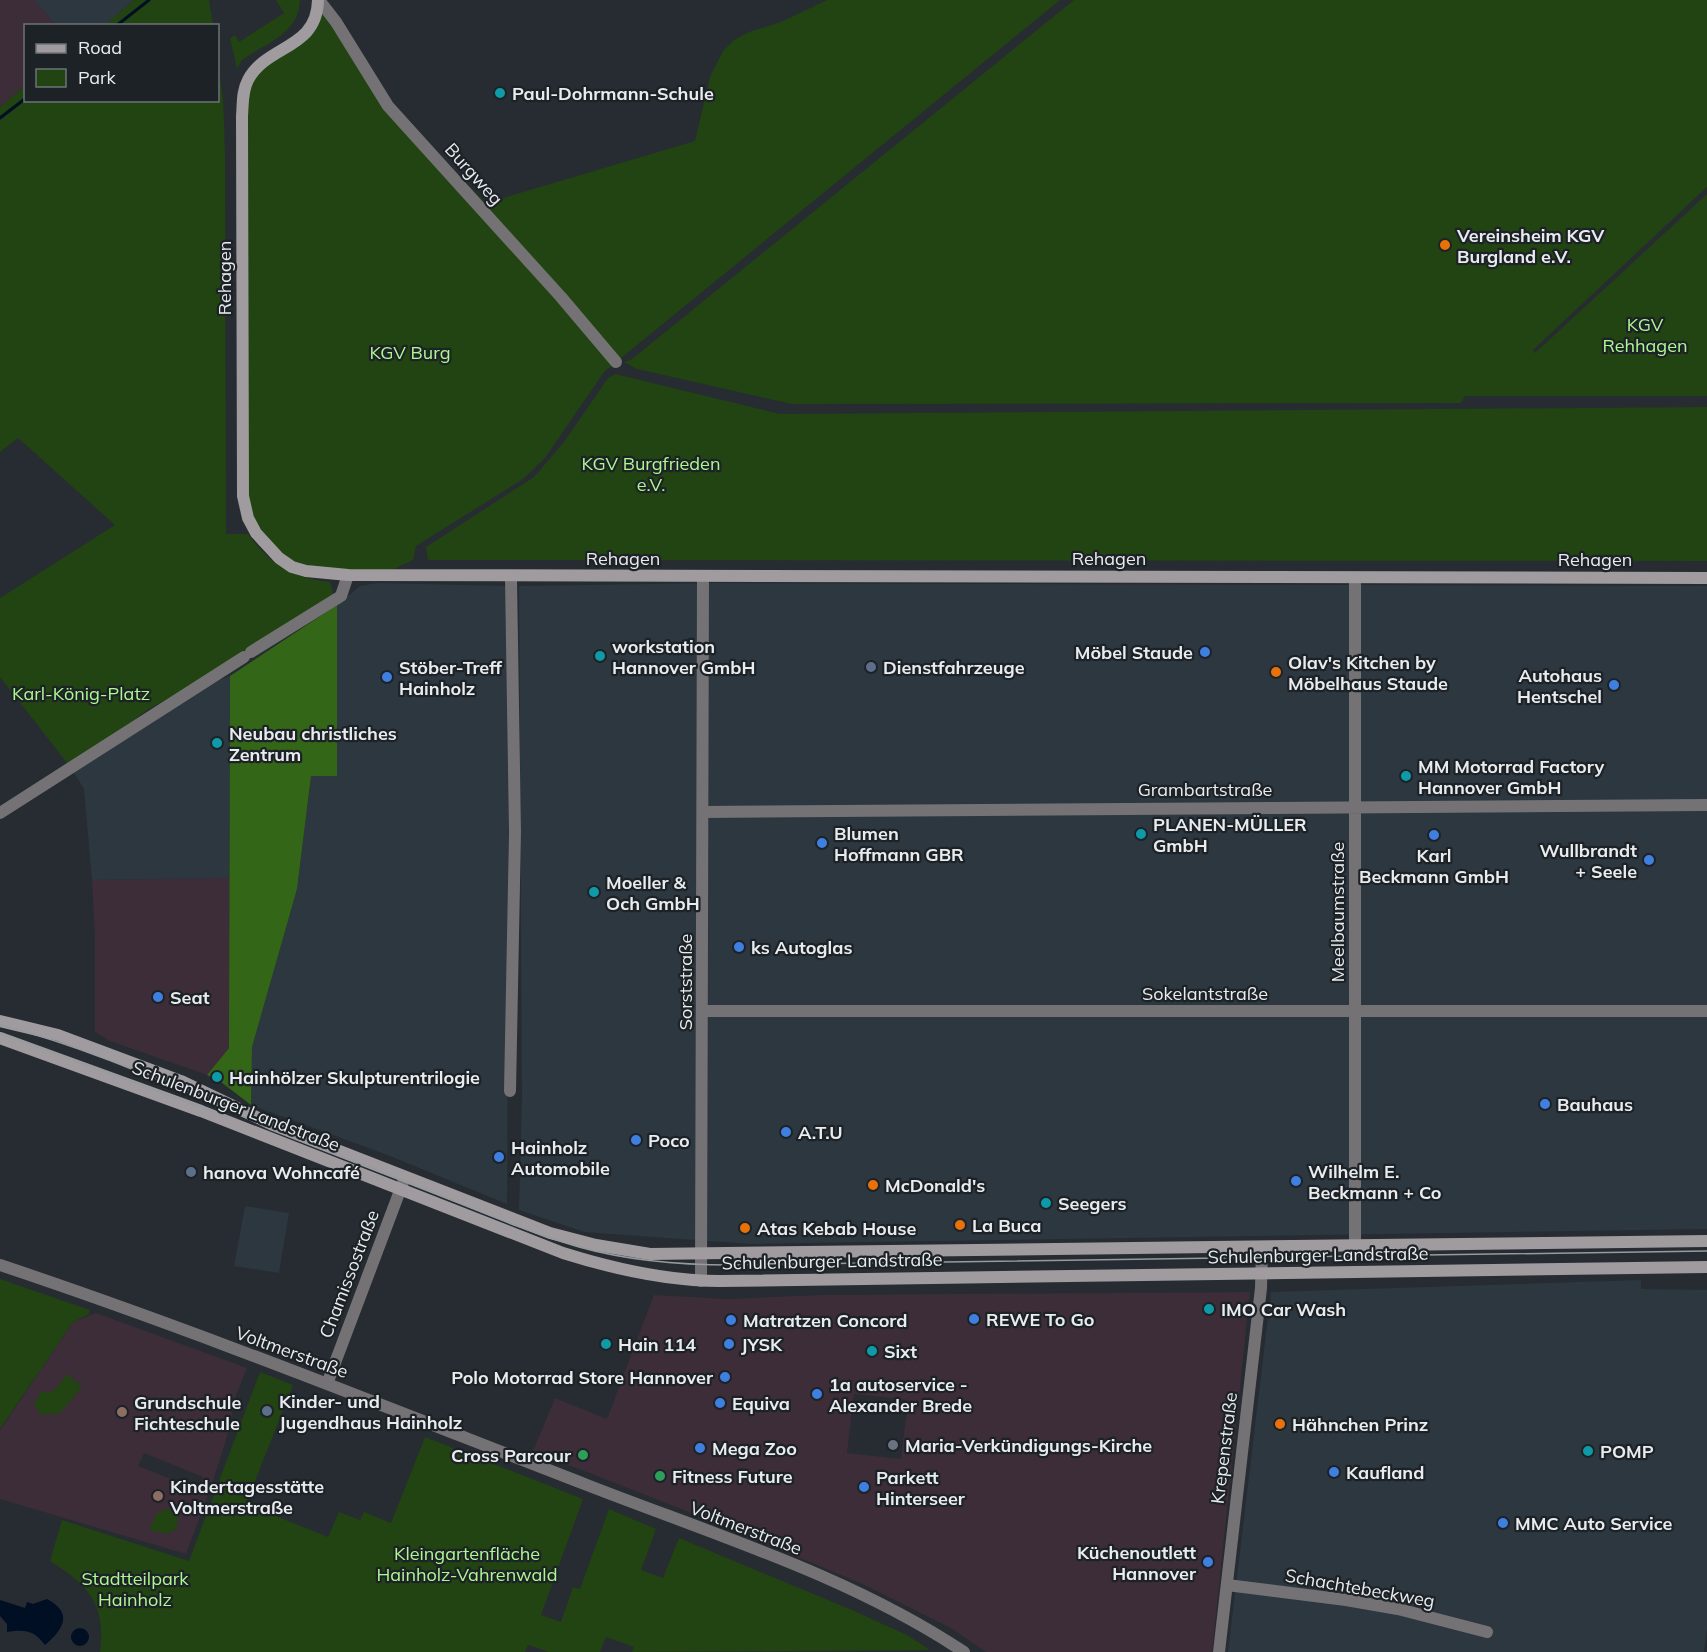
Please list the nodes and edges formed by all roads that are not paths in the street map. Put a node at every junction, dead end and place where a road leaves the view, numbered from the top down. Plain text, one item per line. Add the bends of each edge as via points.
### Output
1 (319, 0) edge
2 (616, 362) dead end
3 (348, 575) junction
4 (703, 576) junction
5 (512, 578) junction
6 (1356, 578) junction
7 (1707, 578) edge
8 (1707, 805) edge
9 (1355, 807) junction
10 (703, 812) junction
11 (0, 813) edge
12 (703, 1011) junction
13 (1354, 1011) junction
14 (1707, 1011) edge
15 (0, 1021) edge
16 (0, 1038) edge
17 (510, 1091) dead end
18 (403, 1182) junction
19 (1707, 1241) edge
20 (1355, 1246) junction
21 (1262, 1247) junction
22 (702, 1255) junction
23 (0, 1265) edge
24 (1707, 1267) edge
25 (1262, 1274) junction
26 (701, 1281) junction
27 (327, 1384) junction
28 (1227, 1585) junction
29 (1486, 1632) dead end
30 (964, 1652) edge
31 (1219, 1652) edge

1 - 2 street, Burgweg via 388,106
1 - 3 main road, Rehagen via 316,20 305,35 263,63 248,80 244,92 243,496 256,532 279,558 306,571
3 - 5 main road, Rehagen
3 - 11 street via 341,596
4 - 5 main road, Rehagen
4 - 6 main road, Rehagen
4 - 10 street, Sorststraße
5 - 17 street via 515,832
6 - 7 main road, Rehagen
6 - 9 street, Meelbaumstraße
8 - 9 street, Grambartstraße
9 - 10 street, Grambartstraße
9 - 13 street, Meelbaumstraße
10 - 12 street, Sorststraße
12 - 13 street, Sokelantstraße
12 - 22 street, Sorststraße
13 - 14 street, Sokelantstraße
13 - 20 street, Meelbaumstraße
15 - 18 main road, Schulenburger Landstraße via 58,1035 181,1081
16 - 18 main road, Schulenburger Landstraße
18 - 22 main road, Schulenburger Landstraße via 569,1238 650,1254
18 - 26 main road, Schulenburger Landstraße via 596,1263
18 - 27 street, Chamissostraße
19 - 20 main road, Schulenburger Landstraße
20 - 21 main road, Schulenburger Landstraße
21 - 22 main road, Schulenburger Landstraße
21 - 25 street, Krepenstraße
22 - 26 street, Sorststraße
23 - 27 street, Voltmerstraße
24 - 25 main road, Schulenburger Landstraße
25 - 26 main road, Schulenburger Landstraße
25 - 28 street, Krepenstraße
27 - 30 street, Voltmerstraße via 834,1582 907,1616
28 - 29 street, Schachtebeckweg via 1398,1609
28 - 31 street, Krepenstraße

